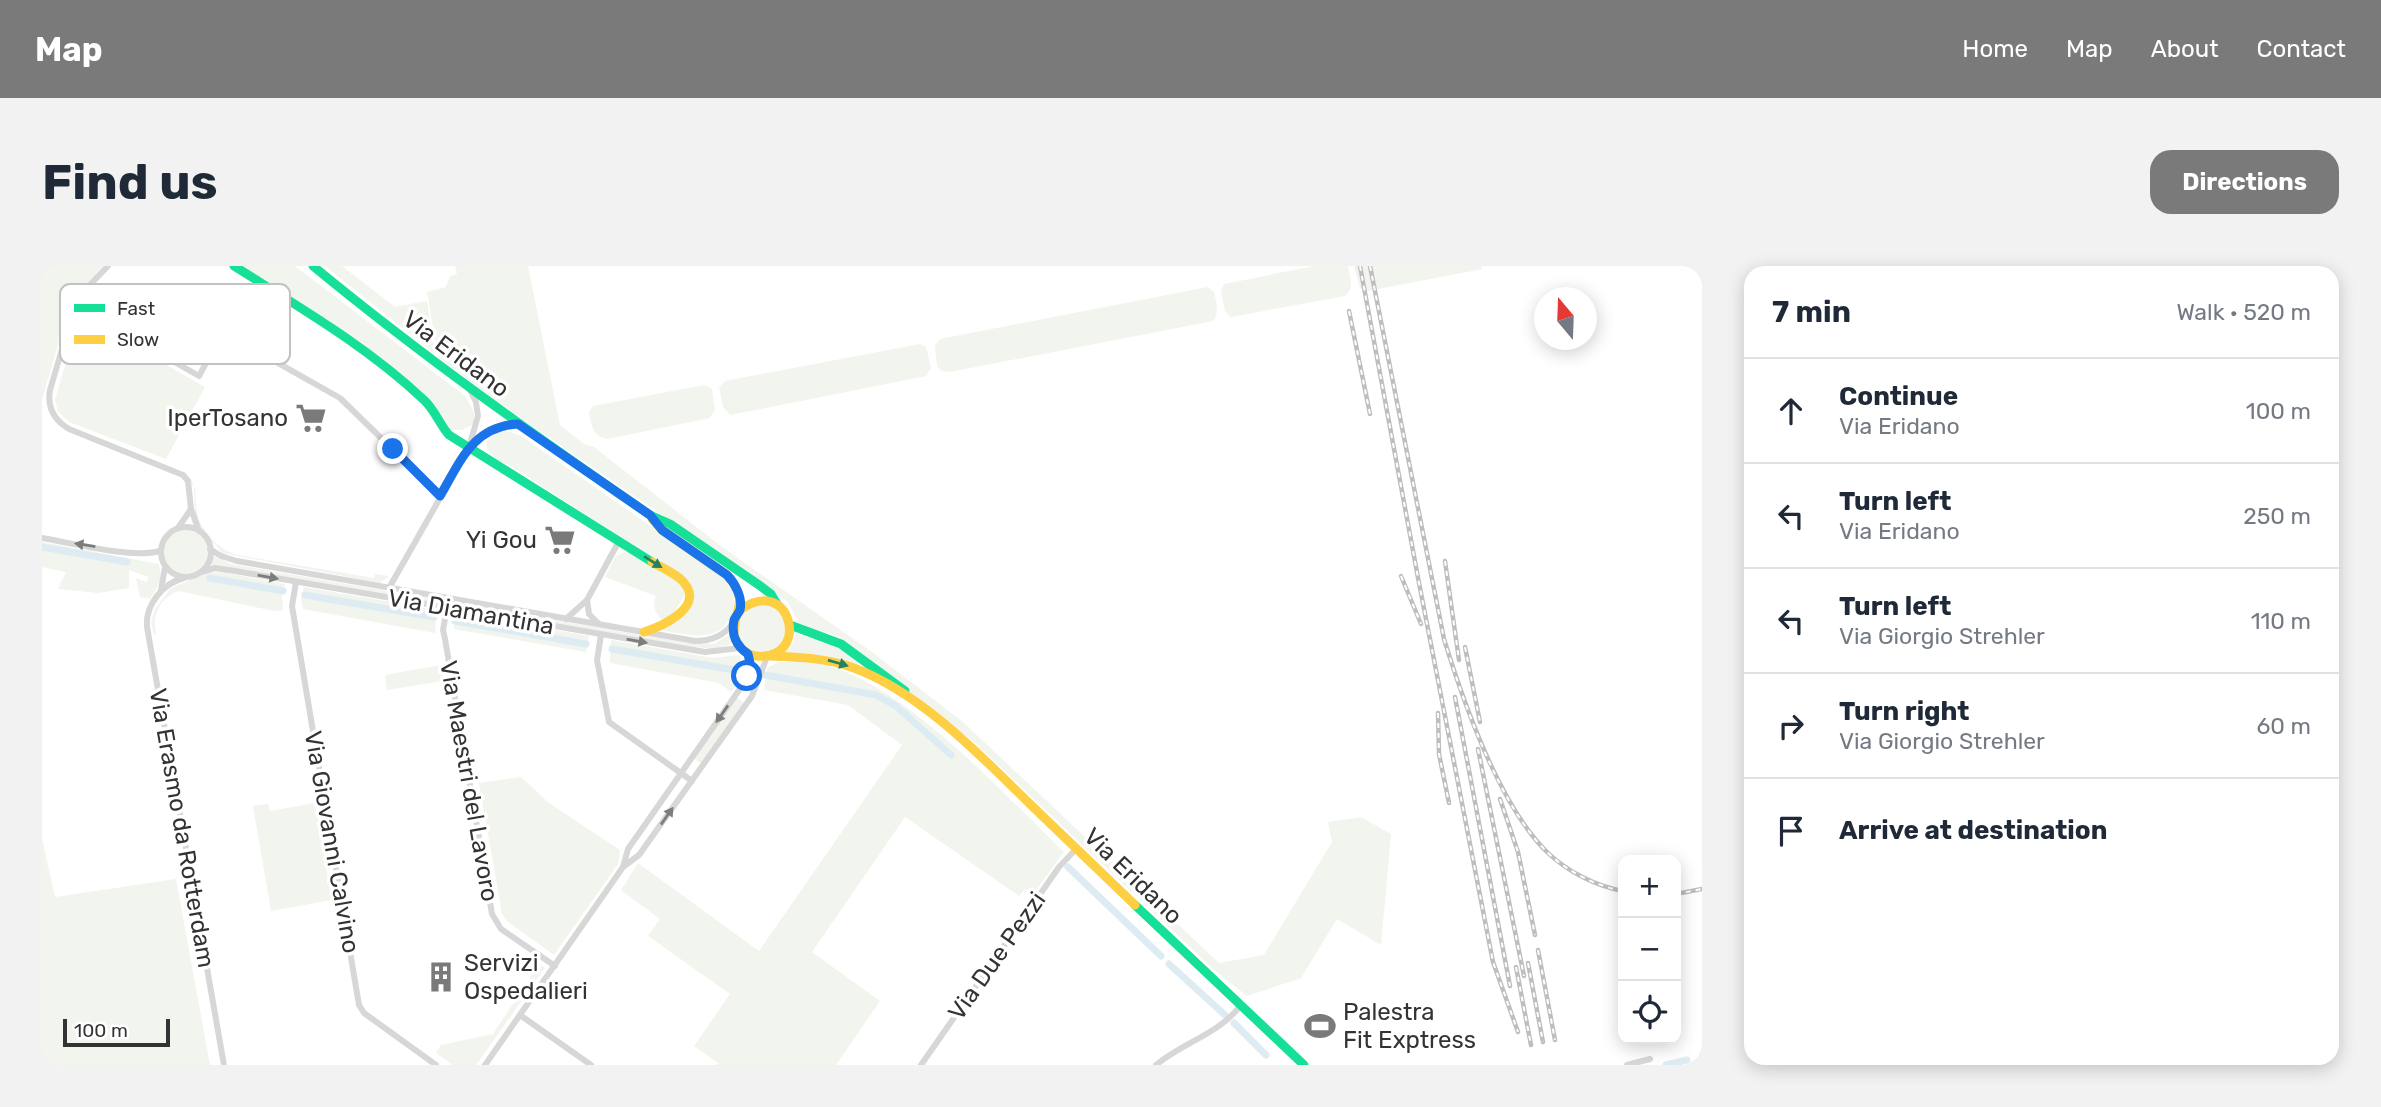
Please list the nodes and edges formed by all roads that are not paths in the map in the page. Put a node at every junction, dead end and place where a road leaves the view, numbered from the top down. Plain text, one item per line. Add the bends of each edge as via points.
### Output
1 (108, 266) edge
2 (234, 266) edge
3 (313, 266) edge
4 (90, 284) edge
5 (262, 284) edge
6 (290, 302) edge
7 (60, 356) edge
8 (177, 364) edge
9 (205, 364) edge
10 (280, 364) edge
11 (470, 390) junction
12 (518, 424) junction
13 (468, 447) junction
14 (440, 496) junction
15 (191, 509) junction
16 (650, 515) junction
17 (176, 530) junction
18 (199, 531) junction
19 (42, 538) edge
20 (619, 541) junction
21 (210, 549) junction
22 (160, 551) junction
23 (165, 567) junction
24 (201, 572) junction
25 (184, 578) junction
26 (296, 582) junction
27 (388, 588) junction
28 (159, 595) junction
29 (586, 600) junction
30 (777, 604) junction
31 (447, 608) junction
32 (740, 610) junction
33 (566, 619) junction
34 (734, 623) junction
35 (599, 624) junction
36 (790, 625) junction
37 (644, 632) junction
38 (601, 635) junction
39 (744, 651) junction
40 (769, 656) junction
41 (740, 689) junction
42 (752, 696) junction
43 (933, 718) junction
44 (681, 773) junction
45 (692, 781) junction
46 (1073, 852) junction
47 (623, 867) junction
48 (555, 965) junction
49 (1241, 1005) junction
50 (520, 1015) junction
51 (1650, 1059) dead end
52 (224, 1065) edge
53 (436, 1065) edge
54 (485, 1065) edge
55 (591, 1065) edge
56 (921, 1065) edge
57 (1156, 1065) edge
58 (1304, 1065) edge
59 (1627, 1065) edge

1 - 4 street
2 - 5 main road
3 - 11 main road, Via Eridano
6 - 13 main road via 342,335 424,400 443,429
7 - 15 street via 48,400 61,424 180,473 189,486
8 - 9 street via 198,376
10 - 14 street via 344,400
11 - 12 main road, Via Eridano
11 - 13 street via 478,416
12 - 13 street via 492,429
12 - 16 main road, Via Eridano
13 - 14 street
13 - 20 main road
14 - 27 street
15 - 17 street
15 - 18 street
16 - 30 main road, Via Eridano via 759,585
16 - 32 main road, Via Eridano via 662,530 727,575 737,588
17 - 18 street
17 - 22 street via 166,537
18 - 21 street
22 -> 19 street via 129,552
20 - 29 street
20 -> 37 main road via 688,588 688,598 676,618
21 - 24 street via 209,562
21 - 27 street, Via Diamantina via 237,561
22 - 23 street
23 - 25 street
23 - 28 street, Via Erasmo da Rotterdam
24 - 25 street, Via Diamantina
24 -> 26 street, Via Diamantina via 215,568
25 - 28 street
26 - 31 street, Via Diamantina
26 - 53 street, Via Giovanni Calvino via 292,606 359,1005
27 - 33 street, Via Diamantina
28 - 52 street, Via Erasmo da Rotterdam via 148,611 147,627
29 - 33 street
29 - 35 street via 589,614
30 - 32 main road via 754,601
30 - 36 main road, Via Eridano
31 - 38 street, Via Diamantina
31 - 48 street, Via Maestri del Lavoro via 444,639 493,919
32 - 34 main road
33 - 35 street, Via Diamantina
34 - 37 street, Via Diamantina via 723,634 703,641
34 - 39 main road via 735,640
35 - 37 street, Via Diamantina
36 - 40 main road via 786,644
36 - 43 main road, Via Eridano via 848,648
38 -> 39 street, Via Diamantina via 705,653
38 - 44 street via 597,660 609,722
39 - 40 main road, Via Eridano
39 - 41 street via 748,672
40 - 42 street
40 -> 43 main road, Via Eridano via 816,658 853,668
41 - 42 street
41 -> 44 street
42 - 45 street
43 - 46 main road, Via Eridano via 984,761
44 - 45 street
44 - 47 street via 628,849
47 -> 45 street via 639,855
46 - 49 main road, Via Eridano
46 - 56 street, Via Due Pezzi
47 - 48 street
48 - 50 street
49 - 57 street via 1224,1024
49 - 58 main road, Via Eridano
50 - 54 street
50 - 55 street
51 - 59 street

